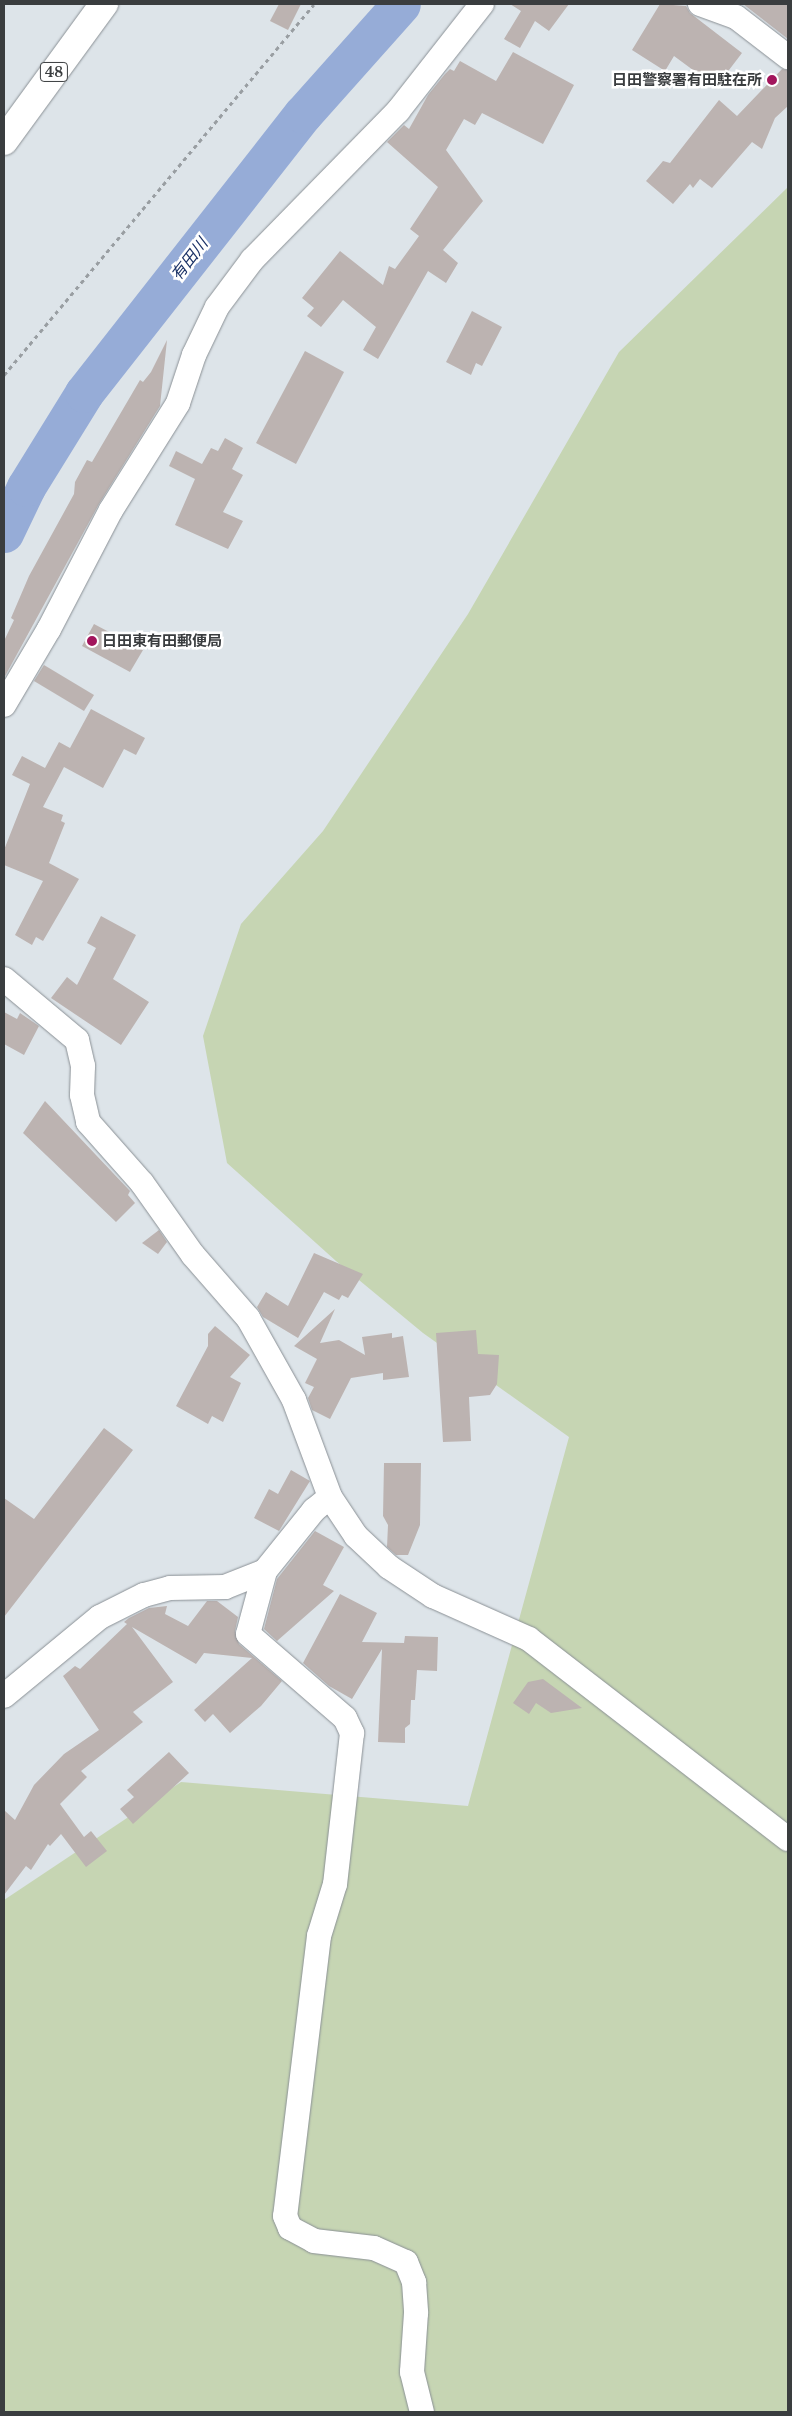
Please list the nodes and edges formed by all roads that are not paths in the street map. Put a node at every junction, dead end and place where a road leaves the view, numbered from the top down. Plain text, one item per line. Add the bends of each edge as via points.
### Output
1 (104, 4) edge
2 (482, 4) edge
3 (700, 4) edge
4 (788, 56) edge
5 (4, 141) edge
6 (4, 705) edge
7 (4, 979) edge
8 (330, 1497) junction
9 (265, 1571) junction
10 (4, 1696) edge
11 (788, 1839) edge
12 (422, 2412) edge

1 - 5 main road, 48
2 - 6 street via 398,111 252,260 217,307 194,355 178,403 111,510 49,629
3 - 4 street via 736,17
7 - 8 street via 77,1040 88,1122 142,1183 193,1255 248,1318 294,1400
8 - 9 street via 314,1510
8 - 11 street via 356,1536 390,1567 433,1596 529,1639
9 - 10 street via 225,1587 170,1588 144,1595 100,1617
9 - 12 street via 248,1634 345,1718 352,1733 335,1884 319,1936 285,2216 290,2228 314,2241 374,2248 406,2262 414,2282 416,2313 412,2372

